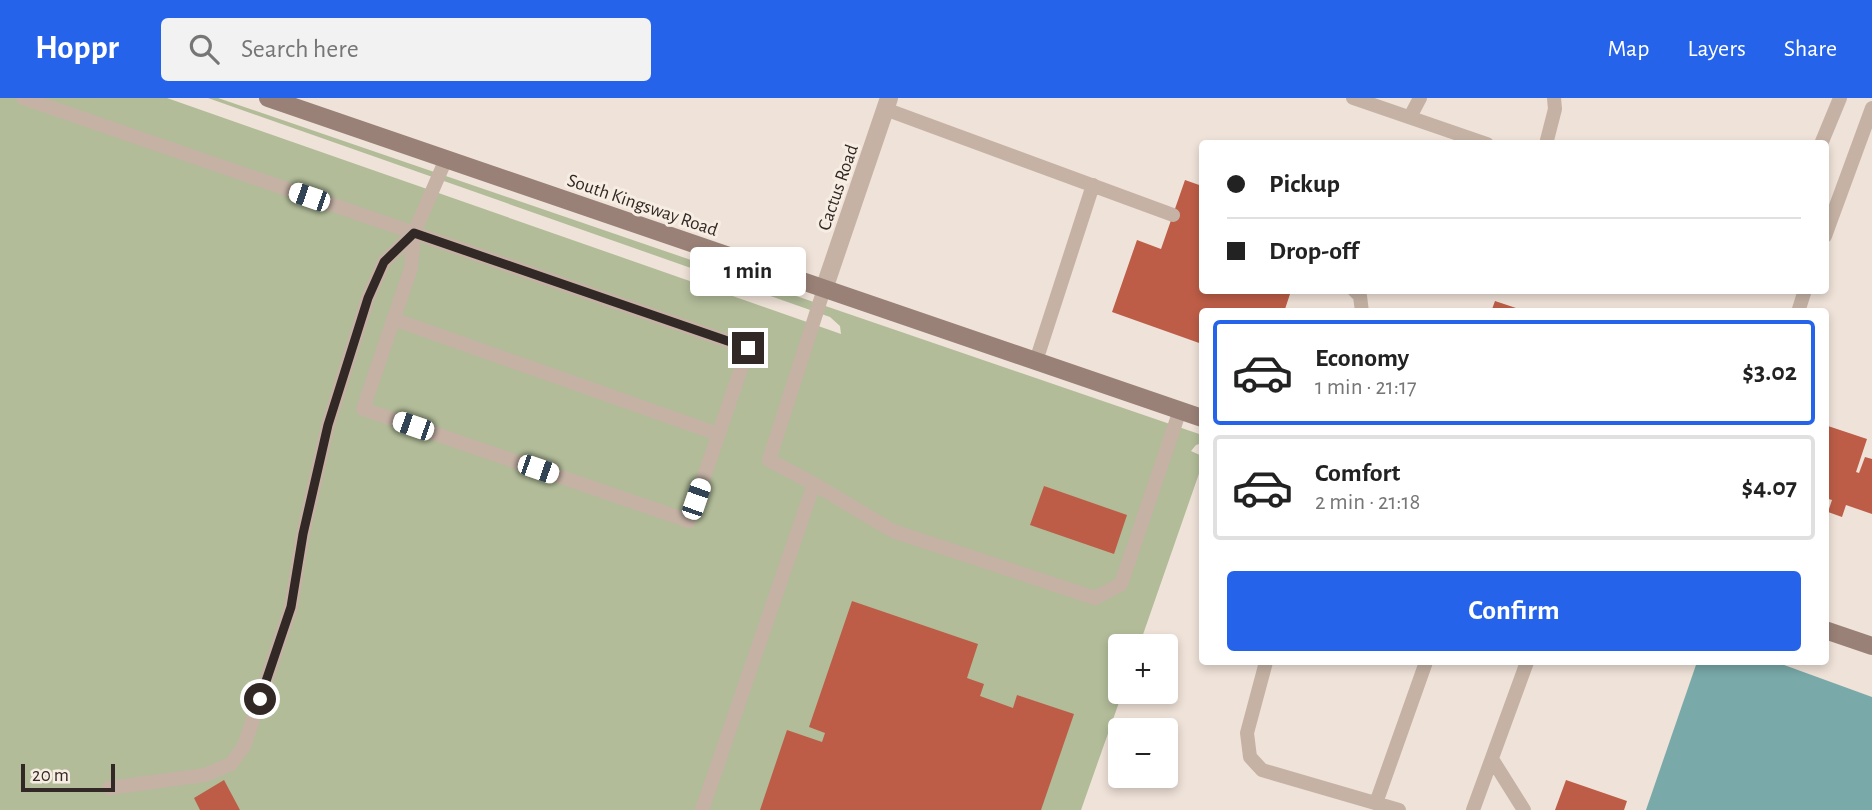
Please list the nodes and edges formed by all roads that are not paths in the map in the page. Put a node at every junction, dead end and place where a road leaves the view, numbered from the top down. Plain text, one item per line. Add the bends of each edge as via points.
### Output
1 (23, 98) edge
2 (268, 98) edge
3 (1353, 98) edge
4 (1420, 98) edge
5 (1554, 98) edge
6 (1840, 98) edge
7 (887, 104) edge
8 (1872, 108) edge
9 (1410, 117) junction
10 (1476, 140) edge
11 (1547, 140) edge
12 (1823, 140) edge
13 (446, 159) junction
14 (1093, 185) junction
15 (1173, 215) dead end
16 (1829, 225) edge
17 (414, 233) junction
18 (824, 289) junction
19 (393, 319) junction
20 (1035, 361) junction
21 (1180, 410) junction
22 (1199, 417) edge
23 (718, 434) junction
24 (814, 484) junction
25 (1829, 631) edge
26 (1872, 646) edge
27 (1265, 665) edge
28 (1425, 665) edge
29 (1526, 665) edge
30 (1492, 759) junction
31 (109, 788) dead end
32 (1376, 803) junction
33 (702, 810) edge
34 (1399, 810) edge
35 (1473, 810) edge
36 (1524, 810) edge

1 - 17 lane
2 - 13 street, South Kingsway Road
3 - 9 lane
4 - 9 lane
5 - 11 lane
6 - 12 lane
7 - 14 lane
7 - 18 street, Cactus Road
8 - 16 lane
9 - 10 lane
13 - 17 lane
13 - 18 street, South Kingsway Road
14 - 15 lane
14 - 20 lane
17 - 19 lane via 411,268
17 - 23 lane via 748,348
17 - 31 lane via 384,262 368,298 328,425 291,607 244,746 230,764 205,775
18 - 20 street, South Kingsway Road
18 - 24 lane via 769,460
19 - 23 lane
19 - 23 lane via 363,409 689,521
20 - 21 street, South Kingsway Road
21 - 22 street, South Kingsway Road
21 - 24 lane via 1121,583 1095,598 893,531
24 - 33 lane
25 - 26 street
27 - 32 lane via 1247,733 1250,757 1262,770
28 - 32 lane
29 - 30 lane
30 - 35 lane
30 - 36 lane
32 - 34 lane

